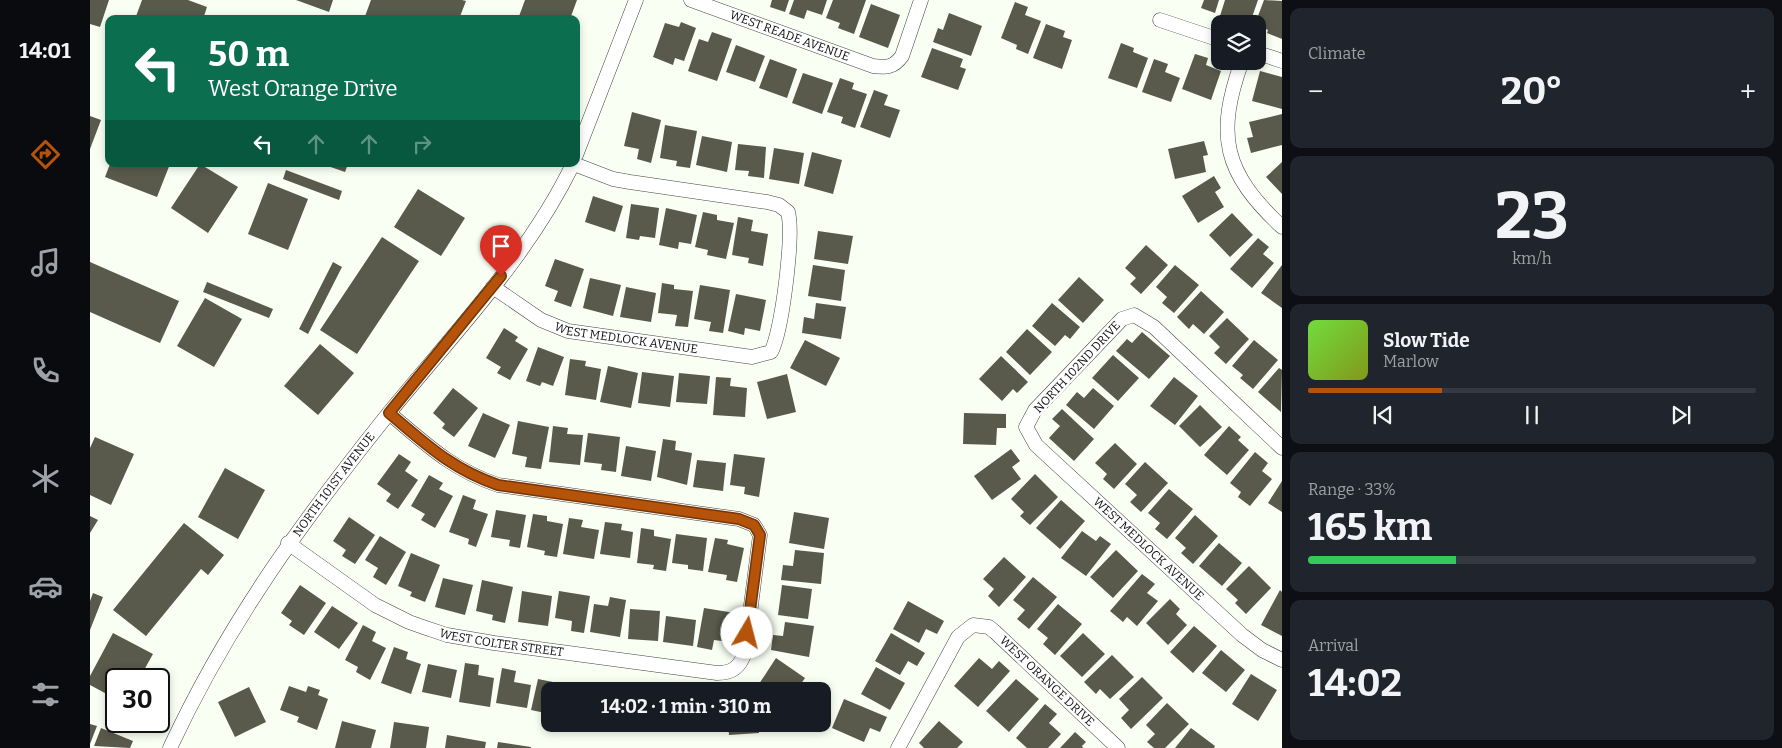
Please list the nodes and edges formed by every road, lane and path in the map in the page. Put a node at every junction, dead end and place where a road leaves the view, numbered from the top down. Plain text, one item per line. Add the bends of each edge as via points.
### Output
1 (636, 0) edge
2 (691, 0) edge
3 (921, 0) edge
4 (1160, 20) dead end
5 (1211, 37) edge
6 (1266, 56) edge
7 (1282, 62) edge
8 (1239, 70) edge
9 (580, 145) edge
10 (571, 167) edge
11 (580, 167) edge
12 (1282, 227) edge
13 (493, 288) junction
14 (389, 413) junction
15 (1026, 427) joint
16 (1282, 448) edge
17 (288, 543) junction
18 (1282, 660) edge
19 (172, 747) edge
20 (898, 748) edge
21 (1118, 748) edge

1 - 9 street
2 - 3 street, WEST READE AVENUE via 874,66 890,66 902,56
4 - 5 street
6 - 7 street
8 - 12 street via 1228,109 1230,154 1247,190
10 - 13 street, NORTH 101ST AVENUE via 551,206
11 - 13 street, WEST MEDLOCK AVENUE via 613,179 767,202 788,212 791,233 778,334 771,352 752,357 568,331 534,316
13 - 14 street, NORTH 101ST AVENUE
14 - 17 street, NORTH 101ST AVENUE
14 - 17 street, WEST COLTER STREET via 451,464 498,485 739,519 754,525 760,535 745,652 738,667 727,673 717,673 447,634 409,622 381,608
15 - 16 street, NORTH 102ND DRIVE via 1035,410 1122,319 1134,315 1154,328
15 - 18 street, WEST MEDLOCK AVENUE via 1036,445 1224,619 1262,650
17 - 19 street, NORTH 101ST AVENUE via 226,638
20 - 21 street, WEST ORANGE DRIVE via 958,637 972,624 989,627 995,632

